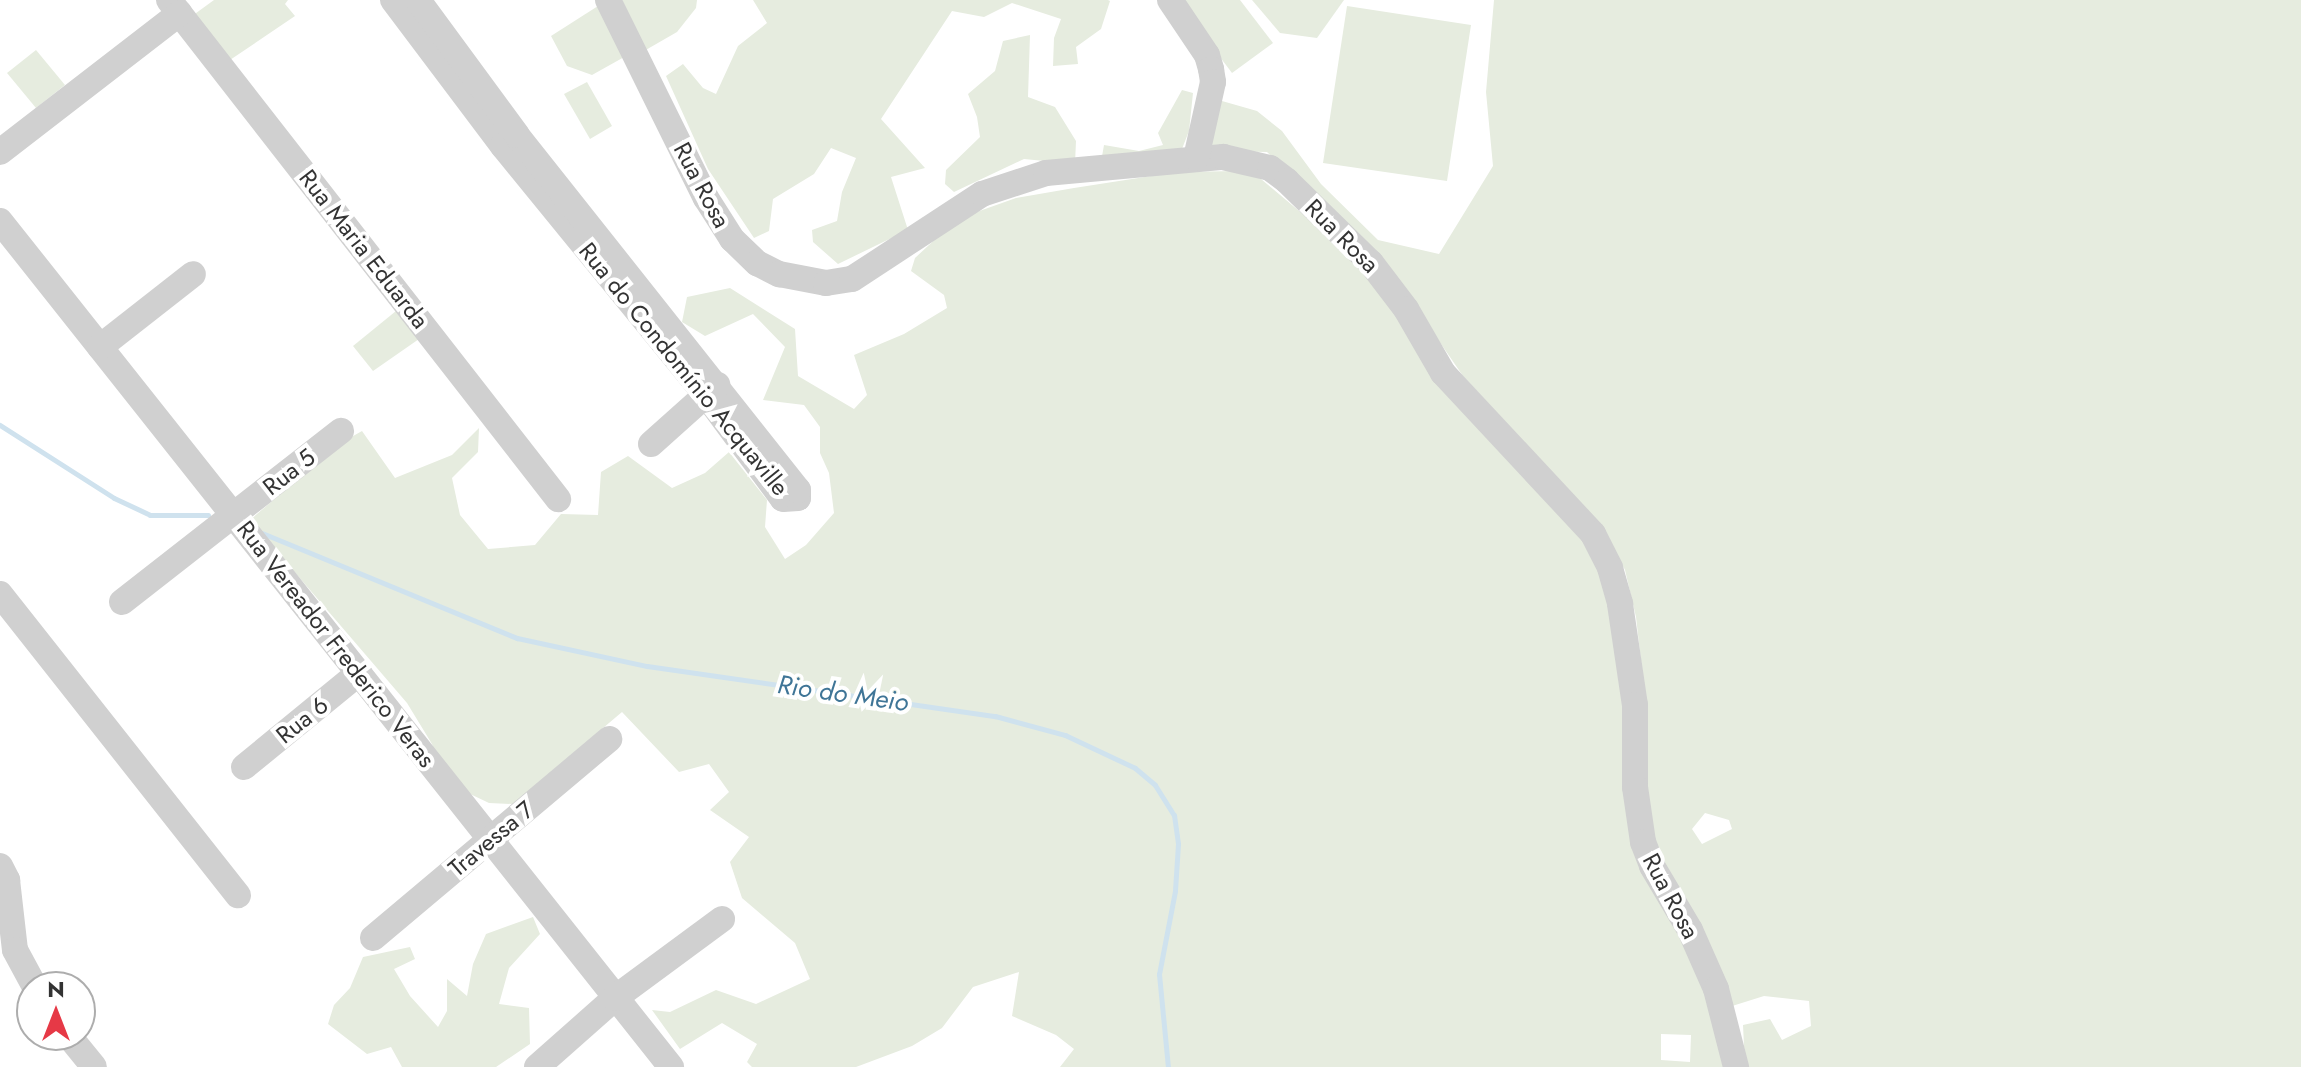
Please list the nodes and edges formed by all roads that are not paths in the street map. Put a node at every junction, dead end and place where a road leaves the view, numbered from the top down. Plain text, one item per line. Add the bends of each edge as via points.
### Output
1 (608, 0) edge
2 (1170, 0) edge
3 (409, 5) edge
4 (175, 7) edge
5 (0, 152) edge
6 (1196, 158) junction
7 (0, 221) edge
8 (193, 274) dead end
9 (100, 347) junction
10 (341, 431) dead end
11 (651, 444) dead end
12 (558, 499) dead end
13 (234, 515) junction
14 (0, 594) edge
15 (122, 602) dead end
16 (359, 673) junction
17 (609, 739) dead end
18 (244, 767) dead end
19 (490, 839) junction
20 (2, 877) edge
21 (238, 895) dead end
22 (722, 919) dead end
23 (373, 938) dead end
24 (26, 971) edge
25 (615, 998) junction
26 (81, 1051) edge
27 (94, 1067) edge
28 (537, 1067) edge
29 (671, 1067) edge
30 (1736, 1067) edge

1 - 6 street, Rua Rosa via 706,198 732,239 757,263 779,274 826,283 852,279 954,210 1026,178
2 - 6 street via 1211,69 1213,82
3 - 11 street, Rua do Condomínio Acquaville via 510,140 712,390
4 - 5 street
4 - 12 street, Rua Maria Eduarda
6 - 30 street, Rua Rosa via 1246,160 1287,181 1371,263 1406,309 1443,373 1593,534 1620,604 1635,705 1635,787 1643,842 1716,989
7 - 9 street, Rua Vereador Frederico Veras
8 - 9 street
9 - 13 street, Rua Vereador Frederico Veras
10 - 13 street, Rua 5
13 - 15 street, Rua 5
13 - 16 street, Rua Vereador Frederico Veras
14 - 21 street
16 - 18 street, Rua 6
16 - 19 street, Rua Vereador Frederico Veras
17 - 19 street, Travessa 7
19 - 23 street, Travessa 7
19 - 25 street, Rua Vereador Frederico Veras
20 - 24 street via 15,950
22 - 25 street
25 - 28 street
25 - 29 street, Rua Vereador Frederico Veras
26 - 27 street

